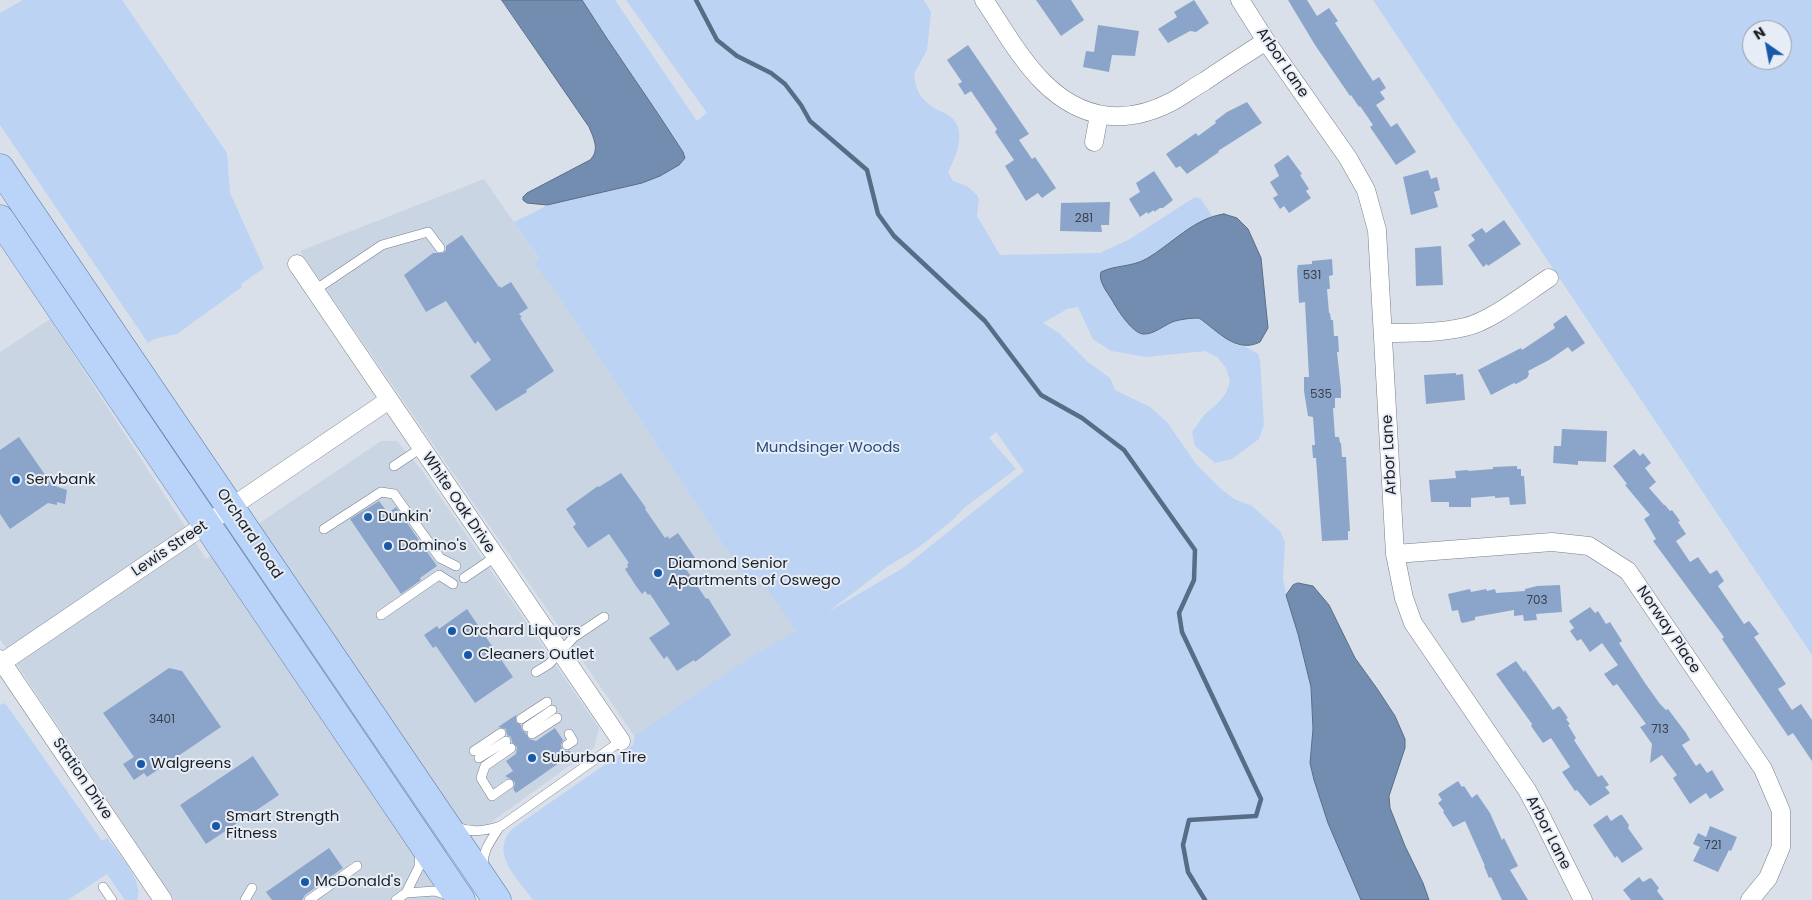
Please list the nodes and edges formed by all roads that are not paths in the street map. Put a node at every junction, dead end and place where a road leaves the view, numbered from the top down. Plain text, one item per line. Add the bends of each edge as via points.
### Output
1 (984, 0) edge
2 (1240, 0) edge
3 (1266, 41) junction
4 (1099, 115) junction
5 (1094, 142) dead end
6 (0, 168) edge
7 (0, 219) edge
8 (440, 248) dead end
9 (297, 264) dead end
10 (1549, 278) dead end
11 (315, 290) junction
12 (1383, 333) junction
13 (389, 400) junction
14 (421, 448) junction
15 (394, 466) dead end
16 (231, 508) junction
17 (207, 524) junction
18 (324, 529) dead end
19 (1395, 554) junction
20 (495, 557) junction
21 (456, 566) dead end
22 (464, 578) dead end
23 (453, 584) dead end
24 (381, 615) dead end
25 (604, 617) dead end
26 (560, 652) junction
27 (1, 662) edge
28 (536, 672) dead end
29 (547, 702) dead end
30 (555, 714) dead end
31 (569, 734) dead end
32 (621, 741) joint
33 (568, 745) dead end
34 (480, 758) junction
35 (509, 784) dead end
36 (440, 815) junction
37 (500, 826) junction
38 (416, 832) junction
39 (358, 866) dead end
40 (103, 887) dead end
41 (406, 893) junction
42 (493, 894) edge
43 (162, 899) edge
44 (112, 900) edge
45 (245, 900) edge
46 (251, 900) edge
47 (309, 900) edge
48 (396, 900) edge
49 (457, 900) edge
50 (461, 900) edge
51 (1582, 900) edge
52 (1750, 900) edge

1 - 4 street via 1029,66 1044,82 1076,107
2 - 3 street, Arbor Lane
3 - 4 street via 1173,101 1128,116
3 - 12 street, Arbor Lane via 1348,158 1366,190 1377,230
4 - 5 street
6 - 16 main road, Orchard Road
7 - 17 main road, Orchard Road
8 - 11 lane via 428,232 382,245
9 - 11 street, White Oak Drive
10 - 12 street via 1494,314 1467,327 1434,332
11 - 13 street, White Oak Drive
12 - 19 street, Arbor Lane
13 - 14 street, White Oak Drive
13 - 16 street, Lewis Street
14 - 15 lane
14 - 20 street, White Oak Drive
16 - 17 street, Lewis Street
16 - 36 main road, Orchard Road
17 - 27 street, Lewis Street
17 - 38 main road, Orchard Road
18 - 21 lane via 381,492 394,494 440,558
19 - 51 street, Arbor Lane via 1413,623 1527,790
19 - 52 street, Norway Place via 1552,542 1589,546 1628,571 1763,769 1781,811 1781,847 1768,878
20 - 22 lane
20 - 26 street, White Oak Drive
23 - 24 lane via 439,575
25 - 26 lane
26 - 28 lane
26 - 32 street, White Oak Drive
27 - 43 street, Station Drive
29 - 30 lane via 527,727
31 - 33 lane via 574,741
32 - 37 lane
34 - 34 lane via 506,740
34 - 35 lane via 481,778 492,796
36 - 37 lane via 471,831
36 - 42 main road, Orchard Road
37 - 42 lane via 487,845 483,864
38 - 41 lane via 421,853 419,867
38 - 50 main road, Orchard Road
39 - 47 lane
40 - 44 lane
41 - 48 lane
41 - 49 lane via 435,891
45 - 46 lane via 252,888

